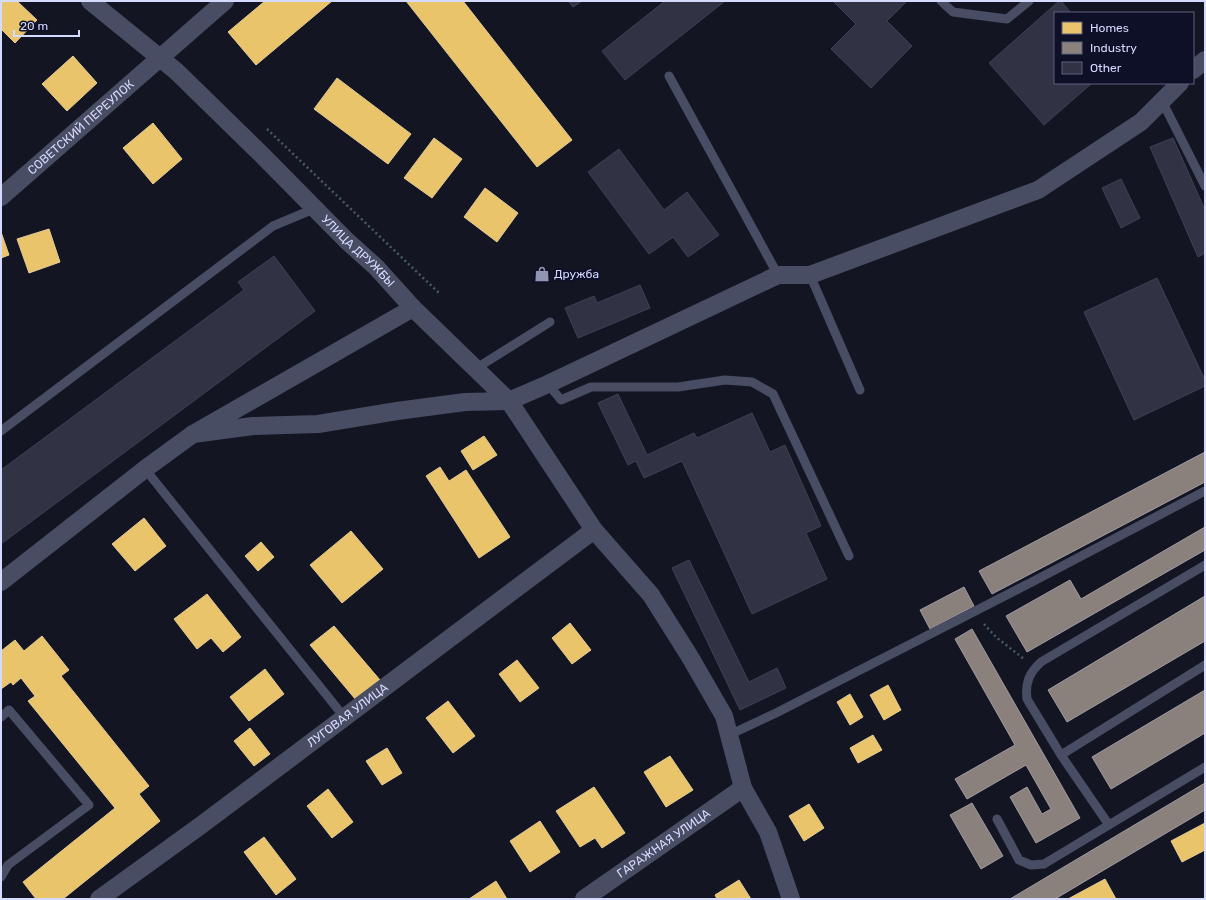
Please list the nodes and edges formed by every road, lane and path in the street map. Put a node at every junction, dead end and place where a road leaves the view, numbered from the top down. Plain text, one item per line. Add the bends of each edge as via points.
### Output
1 (90, 1) edge
2 (225, 1) edge
3 (941, 1) edge
4 (1028, 1) edge
5 (160, 58) junction
6 (1205, 60) edge
7 (1194, 69) edge
8 (669, 76) dead end
9 (1179, 84) edge
10 (1162, 100) junction
11 (1205, 186) edge
12 (1, 197) edge
13 (316, 208) junction
14 (810, 274) junction
15 (778, 275) junction
16 (413, 308) junction
17 (550, 322) dead end
18 (475, 369) junction
19 (548, 384) junction
20 (860, 390) dead end
21 (509, 402) junction
22 (1, 431) edge
23 (193, 434) junction
24 (145, 469) junction
25 (1205, 491) edge
26 (594, 530) junction
27 (849, 556) dead end
28 (1205, 565) edge
29 (1, 582) edge
30 (973, 612) junction
31 (1205, 665) edge
32 (1035, 668) junction
33 (1, 717) edge
34 (345, 718) junction
35 (729, 735) junction
36 (1061, 755) junction
37 (1205, 767) edge
38 (743, 788) junction
39 (997, 820) dead end
40 (1109, 825) junction
41 (1, 877) edge
42 (99, 899) edge
43 (584, 899) edge
44 (791, 899) edge

1 - 5 street, УЛИЦА ДРУЖБЫ
2 - 5 street, СОВЕТСКИЙ ПЕРЕУЛОК
3 - 4 lane via 953,12 1007,19
5 - 12 street, СОВЕТСКИЙ ПЕРЕУЛОК
5 - 13 street, УЛИЦА ДРУЖБЫ
6 - 7 street
8 - 15 lane
9 - 10 street
10 - 11 lane
10 - 14 street via 1141,122 1038,190
13 - 16 street, УЛИЦА ДРУЖБЫ
13 - 22 lane via 273,226
14 - 15 street
14 - 20 lane
15 - 19 street
16 - 18 street, УЛИЦА ДРУЖБЫ
16 - 23 street
17 - 18 lane
18 - 21 street, УЛИЦА ДРУЖБЫ
19 - 21 street
19 - 27 lane via 562,400 591,387 678,387 726,380 752,382 773,394
21 - 23 street via 465,402 318,424 253,426
21 - 26 street, УЛИЦА ДРУЖБЫ
23 - 24 street
24 - 29 street
24 - 34 lane
25 - 30 lane
26 - 34 street, ЛУГОВАЯ УЛИЦА
26 - 35 street, УЛИЦА ДРУЖБЫ via 651,596 724,716
28 - 32 lane via 1041,662
30 - 32 path via 996,637
30 - 35 lane via 776,714
31 - 36 lane
32 - 36 lane via 1029,676 1027,699
33 - 41 lane via 9,710 89,805 8,865
34 - 42 street, ЛУГОВАЯ УЛИЦА
35 - 38 street, УЛИЦА ДРУЖБЫ
36 - 40 lane
37 - 40 lane
38 - 43 street, ГАРАЖНАЯ УЛИЦА
38 - 44 street, УЛИЦА ДРУЖБЫ via 768,832
39 - 40 lane via 1019,860 1032,865 1044,864

